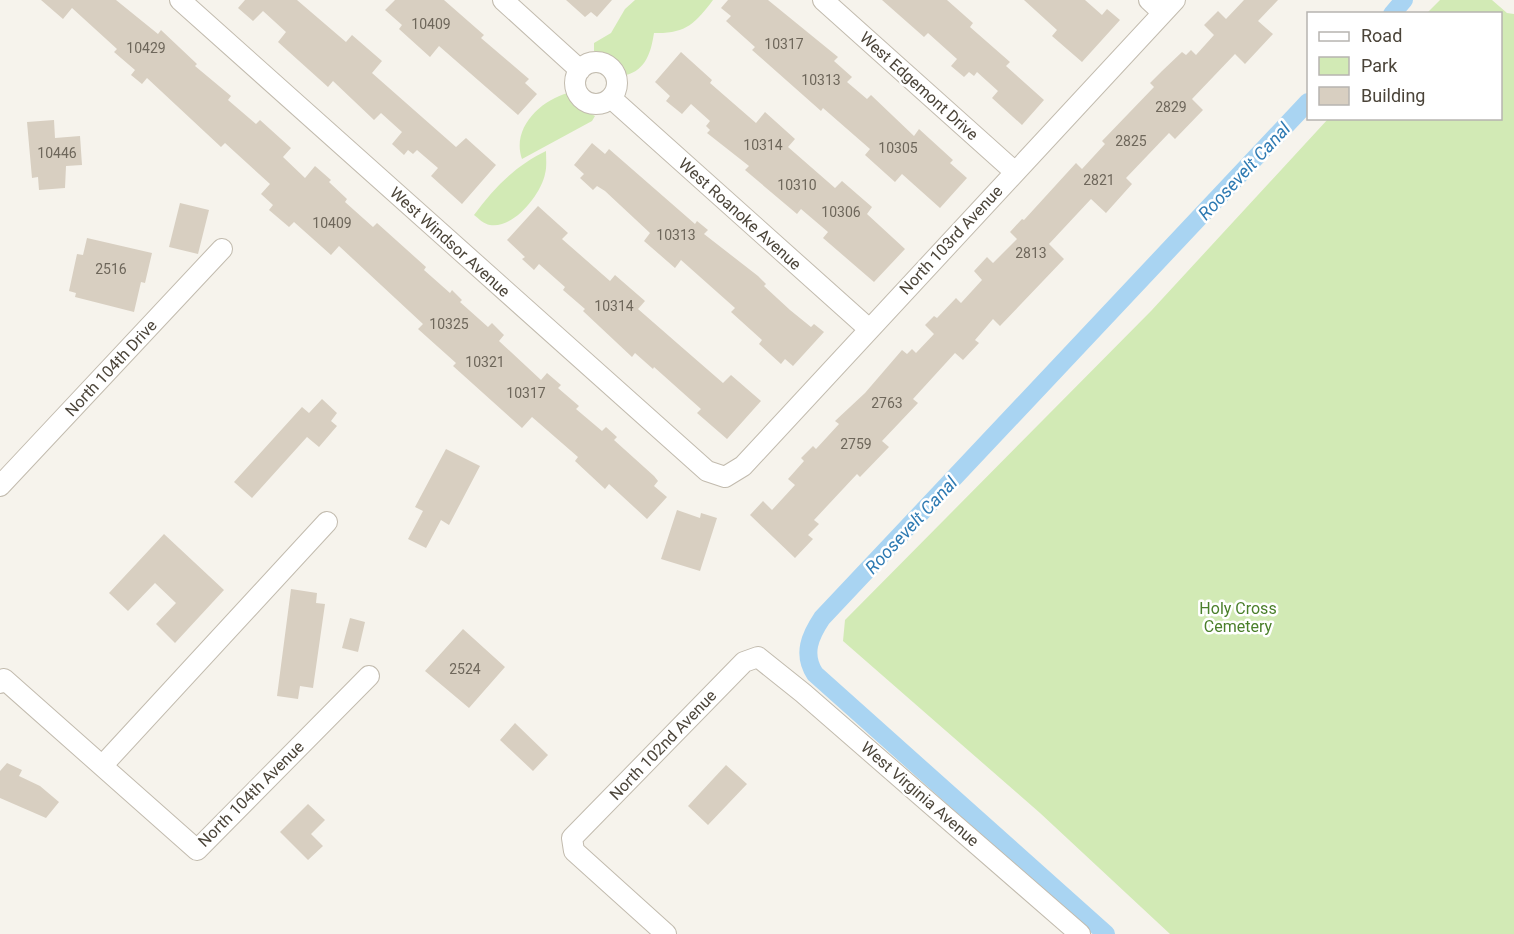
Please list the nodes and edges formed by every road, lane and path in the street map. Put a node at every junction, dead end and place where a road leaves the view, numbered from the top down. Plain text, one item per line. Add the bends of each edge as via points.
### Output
1 (180, 0) edge
2 (502, 0) edge
3 (822, 0) edge
4 (1162, 4) edge
5 (580, 70) junction
6 (611, 98) junction
7 (1015, 172) junction
8 (222, 249) dead end
9 (869, 329) junction
10 (724, 477) joint
11 (0, 486) edge
12 (327, 522) dead end
13 (758, 657) joint
14 (369, 676) dead end
15 (0, 683) edge
16 (102, 766) junction
17 (666, 934) edge
18 (1080, 934) edge

1 - 10 street, West Windsor Avenue via 707,471
2 - 5 street
3 - 7 street, West Edgemont Drive
4 - 7 street, North 103rd Avenue
5 - 6 street via 576,90 585,101 599,104
5 - 6 street via 598,63 610,68 616,79
6 - 9 street, West Roanoke Avenue
7 - 9 street, North 103rd Avenue
8 - 11 street, North 104th Drive
9 - 10 street, North 103rd Avenue via 743,466
12 - 16 street
13 - 17 street, North 102nd Avenue via 744,662 572,838 574,851
13 - 18 street, West Virginia Avenue
14 - 16 street, North 104th Avenue via 197,850
15 - 16 street, North 104th Avenue via 3,679

